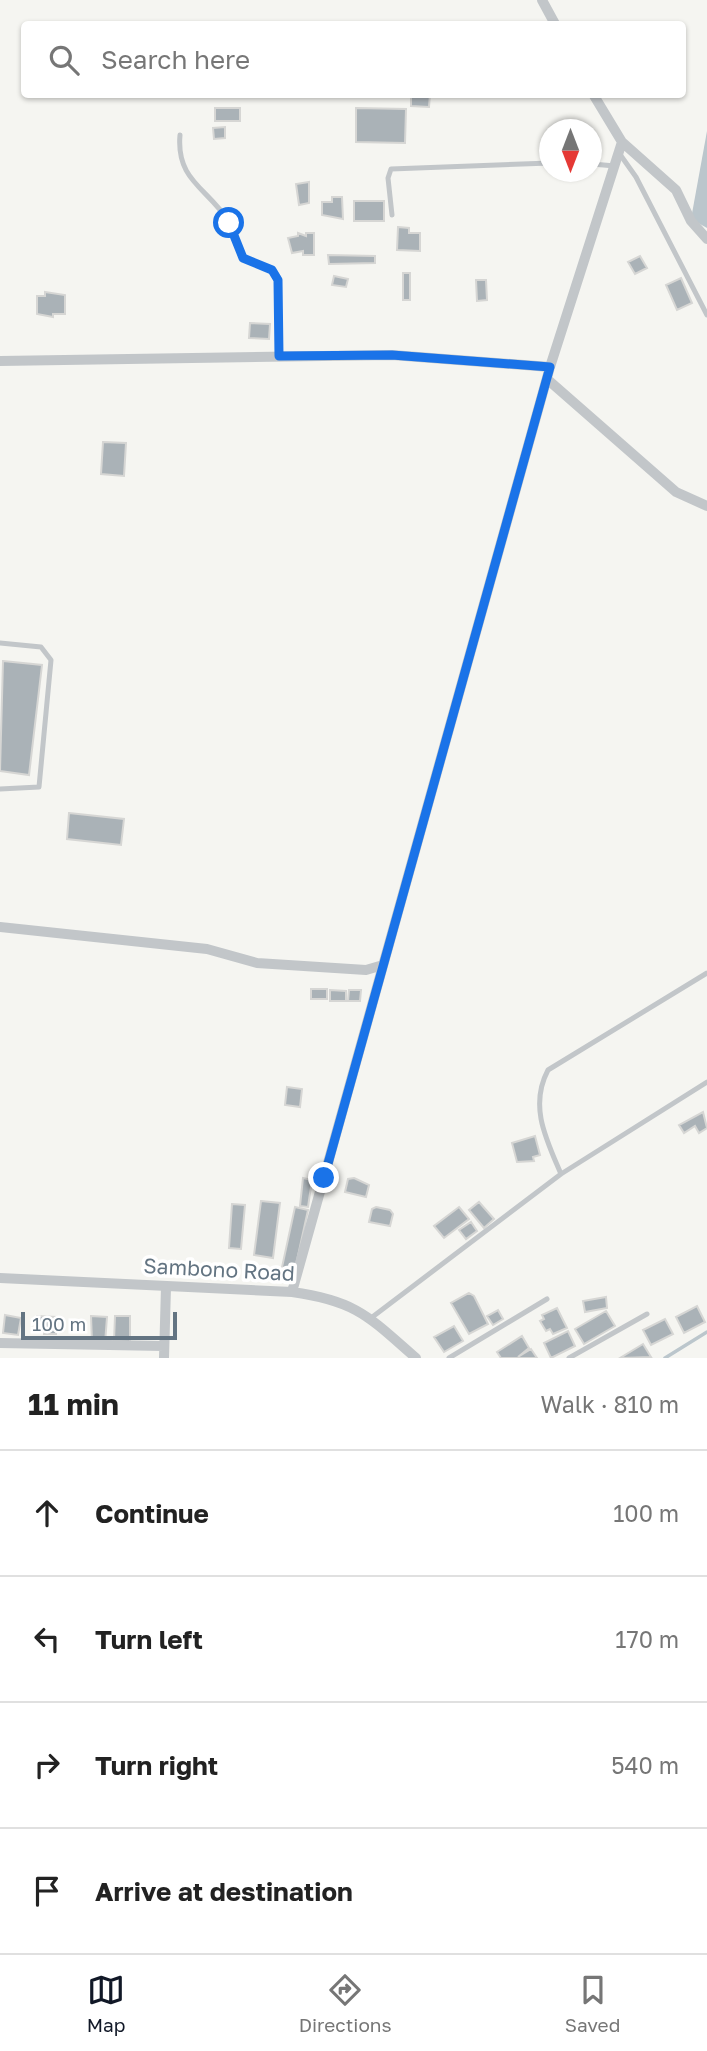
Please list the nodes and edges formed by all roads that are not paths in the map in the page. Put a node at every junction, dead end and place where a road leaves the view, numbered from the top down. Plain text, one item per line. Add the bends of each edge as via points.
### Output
1 (542, 0) edge
2 (553, 21) edge
3 (595, 98) edge
4 (180, 135) dead end
5 (621, 147) junction
6 (539, 163) edge
7 (602, 165) edge
8 (615, 166) junction
9 (392, 215) dead end
10 (707, 239) edge
11 (707, 315) edge
12 (279, 356) junction
13 (0, 361) edge
14 (550, 367) junction
15 (547, 380) junction
16 (707, 506) edge
17 (0, 643) edge
18 (0, 789) edge
19 (0, 927) edge
20 (383, 965) junction
21 (707, 973) edge
22 (707, 1082) edge
23 (561, 1174) junction
24 (0, 1278) edge
25 (166, 1287) junction
26 (292, 1292) junction
27 (547, 1299) dead end
28 (647, 1314) dead end
29 (371, 1318) junction
30 (0, 1343) edge
31 (164, 1352) edge
32 (416, 1358) edge
33 (449, 1358) edge
34 (569, 1358) edge

1 - 2 street
3 - 5 street
4 - 12 lane via 178,155 184,170 229,223 243,258 272,270 278,280
5 - 8 street
5 - 10 street via 676,190
5 - 11 lane
6 - 9 lane via 391,169
7 - 8 lane
8 - 14 street
12 - 13 street
12 - 14 street via 392,355
14 - 15 street
15 - 16 street via 676,492
15 - 20 street
17 - 18 lane via 41,647 51,660 39,787
19 - 20 street via 207,949 257,963 366,970
20 - 26 street
21 - 23 lane via 548,1070 539,1087 539,1114
22 - 23 lane
23 - 29 lane
24 - 25 street, Sambono Road
25 - 26 street, Sambono Road
25 - 31 street
26 - 29 street, Sambono Road via 331,1297
27 - 33 lane
28 - 34 lane
29 - 32 street, Sambono Road
30 - 31 street

